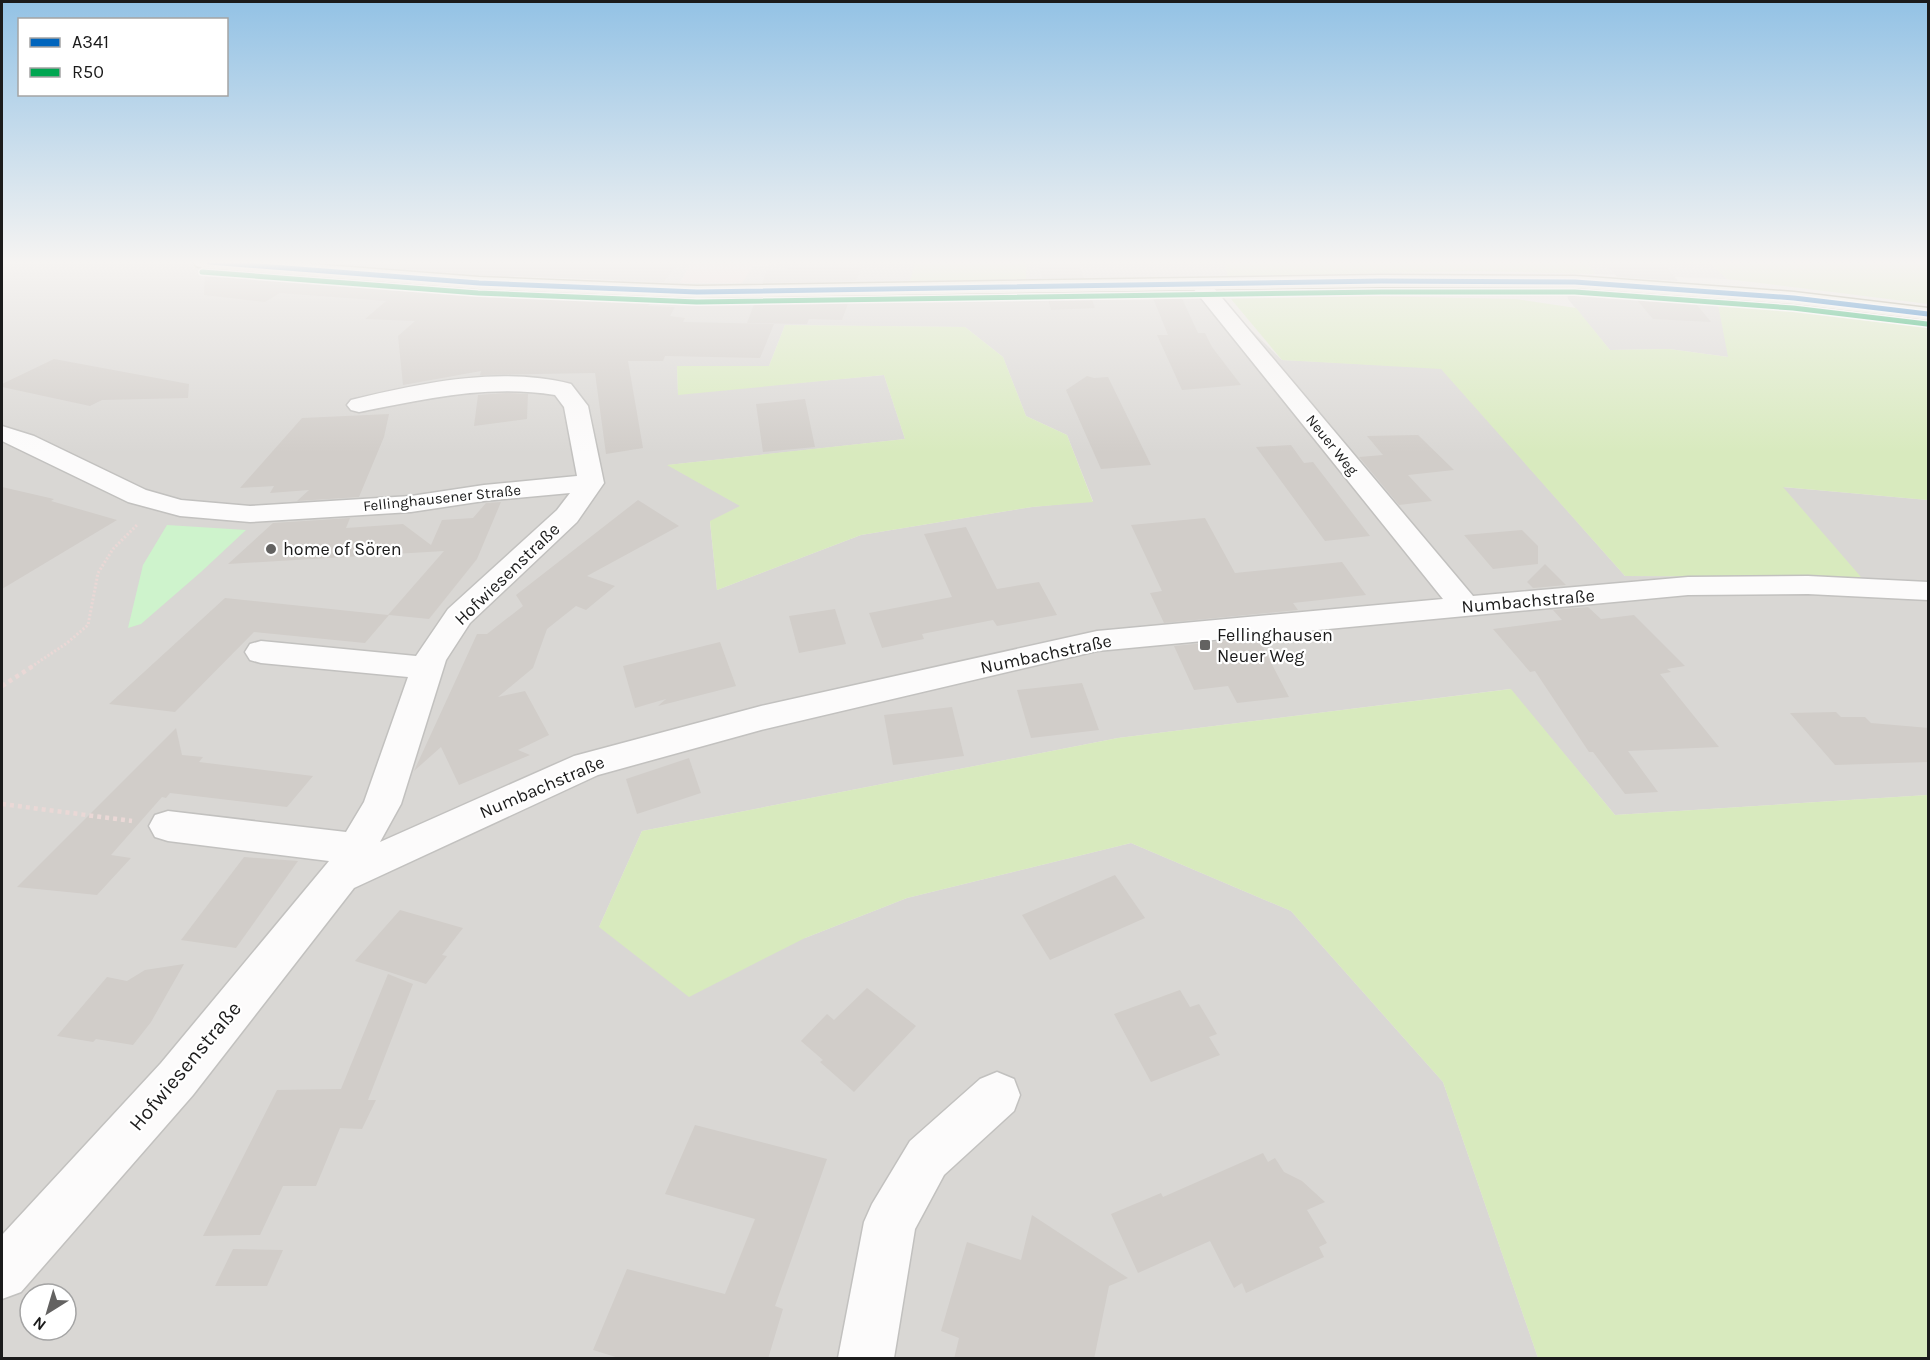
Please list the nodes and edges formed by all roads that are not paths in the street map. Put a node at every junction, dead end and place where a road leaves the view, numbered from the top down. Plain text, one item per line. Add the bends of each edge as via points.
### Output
1 (1234, 325) edge
2 (359, 405) dead end
3 (2, 434) edge
4 (591, 483) junction
5 (1929, 591) edge
6 (1465, 606) junction
7 (261, 652) dead end
8 (427, 668) junction
9 (168, 826) road end
10 (348, 863) junction
11 (997, 1095) dead end
12 (2, 1273) edge
13 (866, 1359) edge

1 - 6 street, Neuer Weg
2 - 4 street via 474,383 542,384 563,389 576,406
3 - 4 street, Fellinghausener Straße via 25,441 137,496 180,508 250,514 411,504
4 - 8 street, Hofwiesenstraße via 567,516 459,616
5 - 6 street, Numbachstraße via 1743,584
6 - 10 street, Numbachstraße via 1097,640 761,718 587,765
7 - 8 street
8 - 10 street, Hofwiesenstraße via 382,804
9 - 10 street
10 - 12 street, Hofwiesenstraße via 177,1079
11 - 13 street via 927,1158 890,1222

